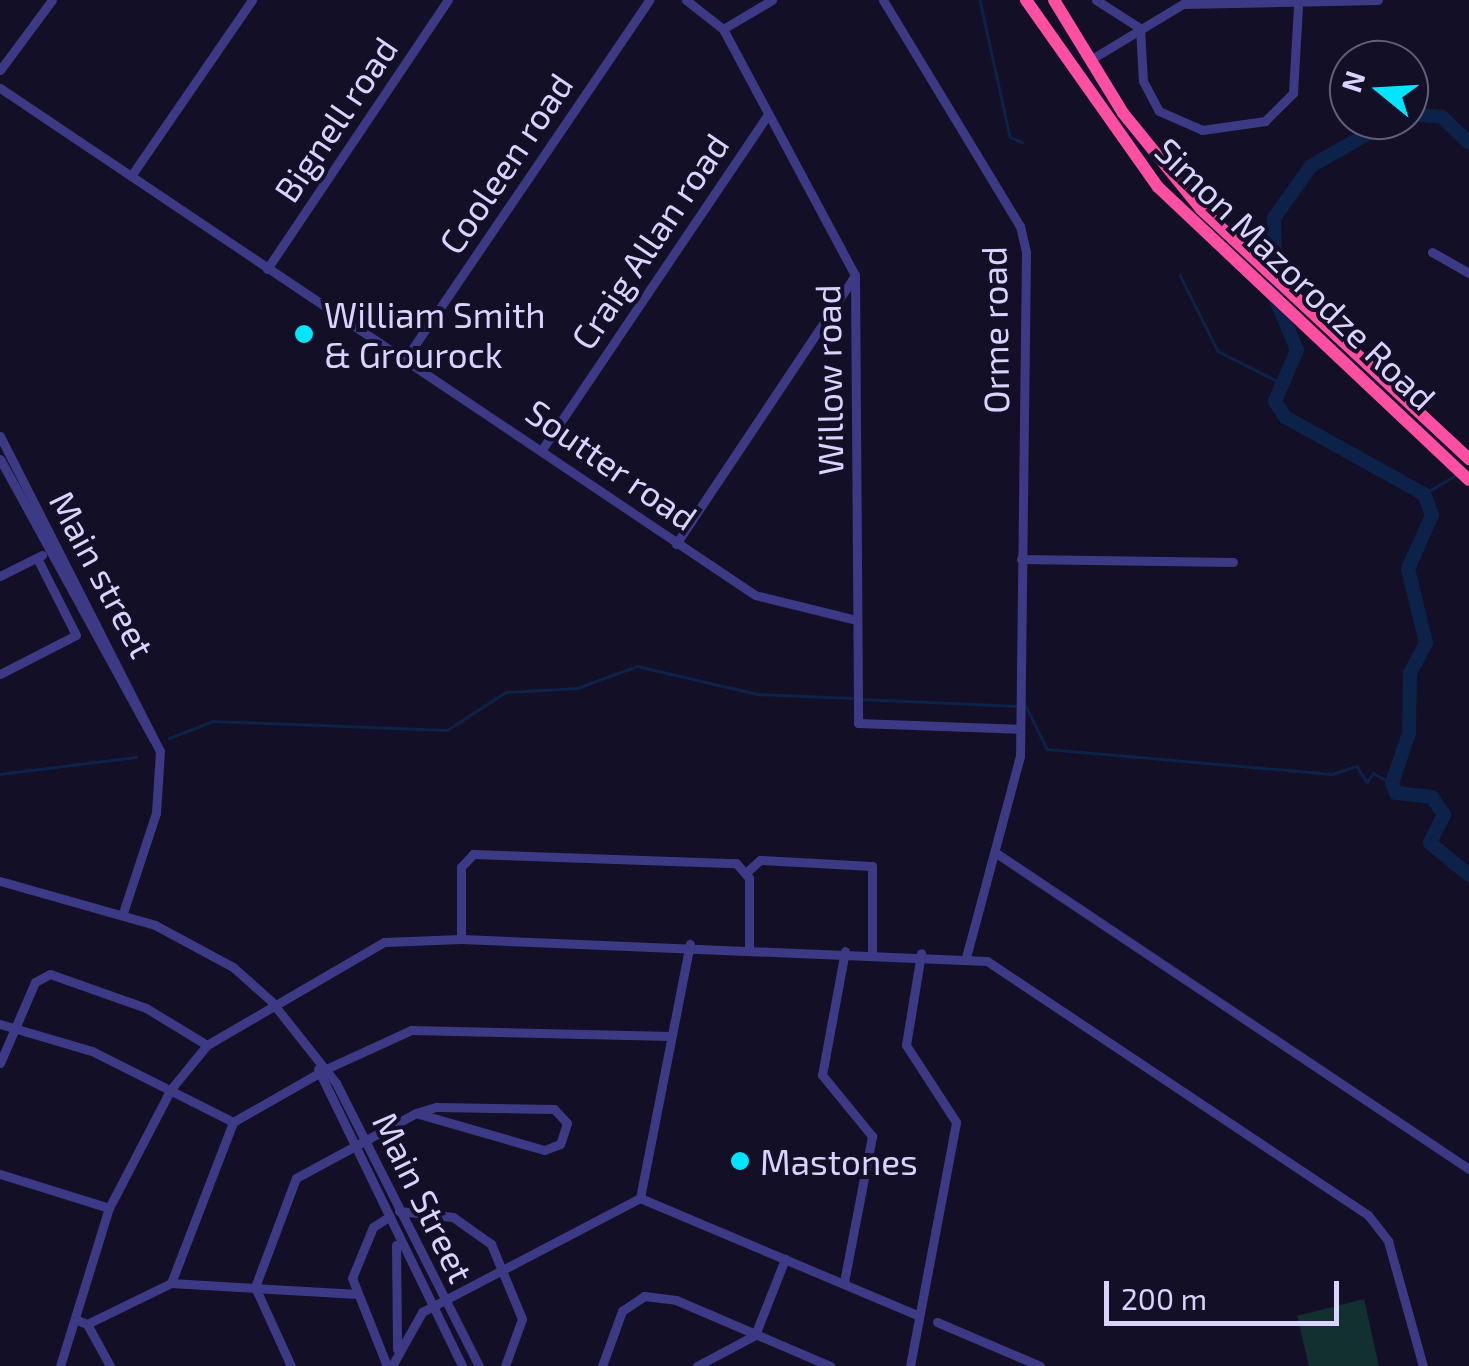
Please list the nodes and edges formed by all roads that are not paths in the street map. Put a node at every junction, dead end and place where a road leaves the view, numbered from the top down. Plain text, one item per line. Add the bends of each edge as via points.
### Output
1 (52, 0) edge
2 (252, 0) edge
3 (448, 0) edge
4 (649, 0) edge
5 (686, 0) edge
6 (772, 0) edge
7 (883, 0) edge
8 (1026, 0) edge
9 (1054, 0) edge
10 (1096, 0) edge
11 (1378, 0) edge
12 (1183, 2) edge
13 (1262, 2) edge
14 (1338, 3) edge
15 (1298, 6) junction
16 (1140, 28) junction
17 (723, 29) junction
18 (1090, 60) junction
19 (0, 70) edge
20 (0, 88) edge
21 (768, 114) junction
22 (130, 176) junction
23 (1432, 252) dead end
24 (267, 268) junction
25 (1469, 273) edge
26 (856, 276) junction
27 (1316, 331) junction
28 (406, 358) junction
29 (0, 436) edge
30 (543, 448) junction
31 (1466, 450) edge
32 (0, 459) edge
33 (1469, 480) edge
34 (676, 544) junction
35 (53, 550) junction
36 (38, 558) junction
37 (1021, 559) junction
38 (1234, 562) dead end
39 (0, 576) edge
40 (857, 620) junction
41 (0, 674) edge
42 (1019, 730) junction
43 (996, 852) junction
44 (748, 871) junction
45 (0, 881) edge
46 (123, 912) junction
47 (460, 939) junction
48 (690, 944) junction
49 (749, 947) junction
50 (845, 951) junction
51 (872, 952) junction
52 (921, 953) junction
53 (966, 957) junction
54 (270, 1001) junction
55 (0, 1024) edge
56 (12, 1029) junction
57 (671, 1036) junction
58 (207, 1045) junction
59 (0, 1064) edge
60 (322, 1071) junction
61 (171, 1089) junction
62 (416, 1113) junction
63 (233, 1122) junction
64 (366, 1140) junction
65 (352, 1147) junction
66 (1469, 1169) edge
67 (0, 1174) edge
68 (640, 1198) junction
69 (109, 1208) junction
70 (399, 1210) junction
71 (387, 1218) junction
72 (395, 1238) junction
73 (784, 1259) junction
74 (505, 1266) junction
75 (844, 1282) junction
76 (172, 1284) junction
77 (256, 1287) junction
78 (354, 1294) junction
79 (443, 1300) junction
80 (430, 1308) junction
81 (919, 1316) junction
82 (74, 1319) junction
83 (937, 1322) dead end
84 (86, 1324) junction
85 (755, 1335) junction
86 (392, 1363) edge
87 (60, 1366) edge
88 (110, 1366) edge
89 (292, 1366) edge
90 (462, 1366) edge
91 (479, 1366) edge
92 (506, 1366) edge
93 (602, 1366) edge
94 (697, 1366) edge
95 (830, 1366) edge
96 (910, 1366) edge
97 (1040, 1366) edge
98 (1424, 1366) edge

1 - 19 street
2 - 22 street
3 - 24 street, Bignell road
4 - 28 street, Cooleen road
5 - 17 street, Willow road
6 - 17 street
7 - 37 street, Orme road via 1024,238
8 - 27 highway, Simon Mazorodze Road via 1134,158 1256,284
9 - 18 highway, Simon Mazorodze Road
10 - 16 street
11 - 14 street
12 - 13 street
12 - 16 street
13 - 15 street
14 - 15 street
15 - 16 street via 1296,83 1259,124 1192,129 1166,118 1146,90
16 - 18 street
17 - 21 street, Willow road
18 - 27 highway, Simon Mazorodze Road via 1149,148
20 - 22 street, Soutter road
21 - 26 street, Willow road
21 - 30 street, Craig Allan road
22 - 24 street, Soutter road
23 - 25 street
24 - 28 street, Soutter road
26 - 34 street
26 - 40 street, Willow road
27 - 31 highway, Simon Mazorodze Road
27 - 33 highway, Simon Mazorodze Road
28 - 30 street, Soutter road
29 - 35 street, Main street
30 - 34 street, Soutter road
32 - 35 street, Main street
34 - 40 street, Soutter road via 769,601
35 - 36 street
35 - 46 street, Main street via 163,765 156,813
36 - 39 street
36 - 41 street via 76,635
37 - 38 street
37 - 42 street, Orme road
40 - 42 street, Willow road via 858,724
42 - 43 street
43 - 53 street
43 - 66 street
44 - 47 street via 729,862 474,854 461,867
44 - 49 street
44 - 51 street via 760,860 872,866
45 - 46 street, Main Street
46 - 54 street, Main Street via 233,968
47 - 48 street
47 - 54 street via 384,942
48 - 49 street
48 - 57 street
49 - 50 street
50 - 51 street
50 - 75 street via 822,1075 872,1136
51 - 52 street
52 - 53 street
52 - 81 street via 906,1045 956,1122
53 - 98 street via 1062,1008 1368,1215 1388,1240
54 - 58 street
54 - 60 street, Main Street
55 - 56 street
56 - 58 street via 35,982 50,974 146,1008
56 - 59 street
56 - 61 street via 92,1051
57 - 60 street via 411,1030
57 - 68 street
58 - 61 street
60 - 63 street
60 - 64 street, Main Street
60 - 65 street, Main Street
61 - 63 street
61 - 69 street
62 - 62 street via 544,1150 560,1144 567,1123 554,1109
62 - 64 street
63 - 76 street
64 - 65 street
64 - 70 street, Main Street
65 - 71 street, Main Street
65 - 77 street via 288,1188
67 - 69 street
68 - 73 street
68 - 74 street
69 - 82 street
70 - 74 street via 464,1221
70 - 79 street, Main Street
71 - 72 street, Main Street
71 - 78 street via 358,1256
72 - 80 street, Main Street
72 - 86 street via 403,1288
73 - 75 street
73 - 85 street
74 - 79 street
74 - 92 street via 522,1319
75 - 81 street
76 - 77 street
76 - 84 street
77 - 78 street
77 - 89 street
78 - 86 street
79 - 80 street
79 - 91 street, Main Street
80 - 86 street
80 - 90 street, Main Street
81 - 96 street
82 - 84 street
82 - 87 street
83 - 97 street
84 - 88 street
85 - 93 street via 644,1296 622,1311
85 - 94 street
85 - 95 street

